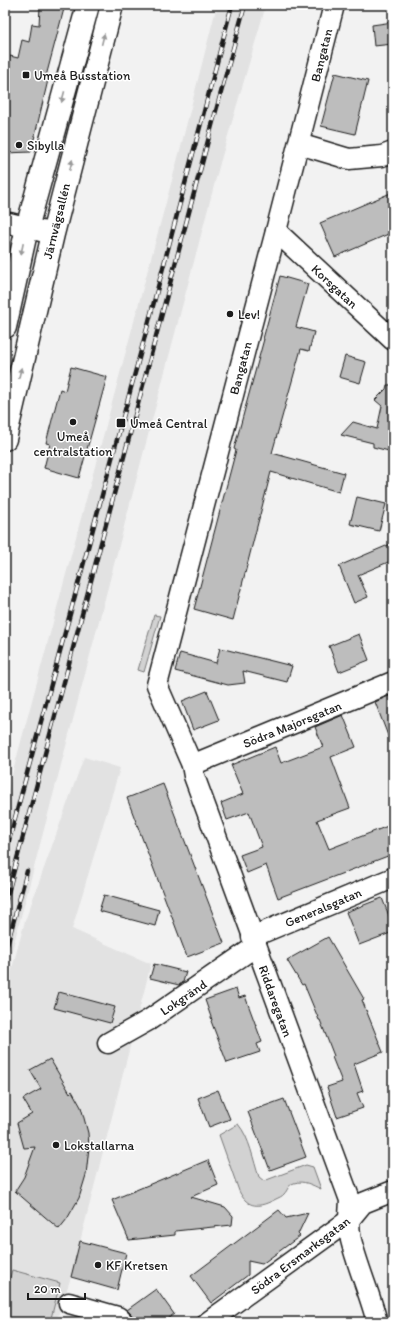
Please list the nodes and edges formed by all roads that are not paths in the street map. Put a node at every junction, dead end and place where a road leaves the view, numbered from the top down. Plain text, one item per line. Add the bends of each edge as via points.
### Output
1 (88, 5) edge
2 (112, 5) edge
3 (334, 5) edge
4 (298, 144) junction
5 (393, 152) edge
6 (5, 223) edge
7 (27, 228) junction
8 (276, 231) junction
9 (53, 234) junction
10 (5, 327) edge
11 (393, 340) edge
12 (5, 438) edge
13 (393, 682) edge
14 (157, 685) joint
15 (192, 765) junction
16 (393, 878) edge
17 (254, 941) junction
18 (108, 1043) dead end
19 (393, 1191) edge
20 (349, 1220) junction
21 (69, 1303) dead end
22 (123, 1322) edge
23 (208, 1322) edge
24 (377, 1322) edge

1 -> 7 main road, Järnvägsallén
9 -> 2 main road, Järnvägsallén
3 - 4 street, Bangatan
4 - 5 street via 349,159 382,156
4 - 8 street, Bangatan
6 - 7 street
7 - 9 street
7 -> 10 main road, Järnvägsallén
8 - 11 street, Korsgatan
8 - 14 street, Bangatan
12 -> 9 main road, Järnvägsallén
13 - 15 street, Södra Majorsgatan
14 - 15 street, Riddaregatan
15 - 17 street, Riddaregatan
16 - 17 street, Generalsgatan
17 - 18 street, Lokgränd via 149,1020
17 - 20 street, Riddaregatan via 350,1200
19 - 20 street, Södra Ersmarksgatan via 363,1203
20 - 23 street, Södra Ersmarksgatan
20 - 24 street, Riddaregatan via 350,1239
21 - 22 street via 118,1317

